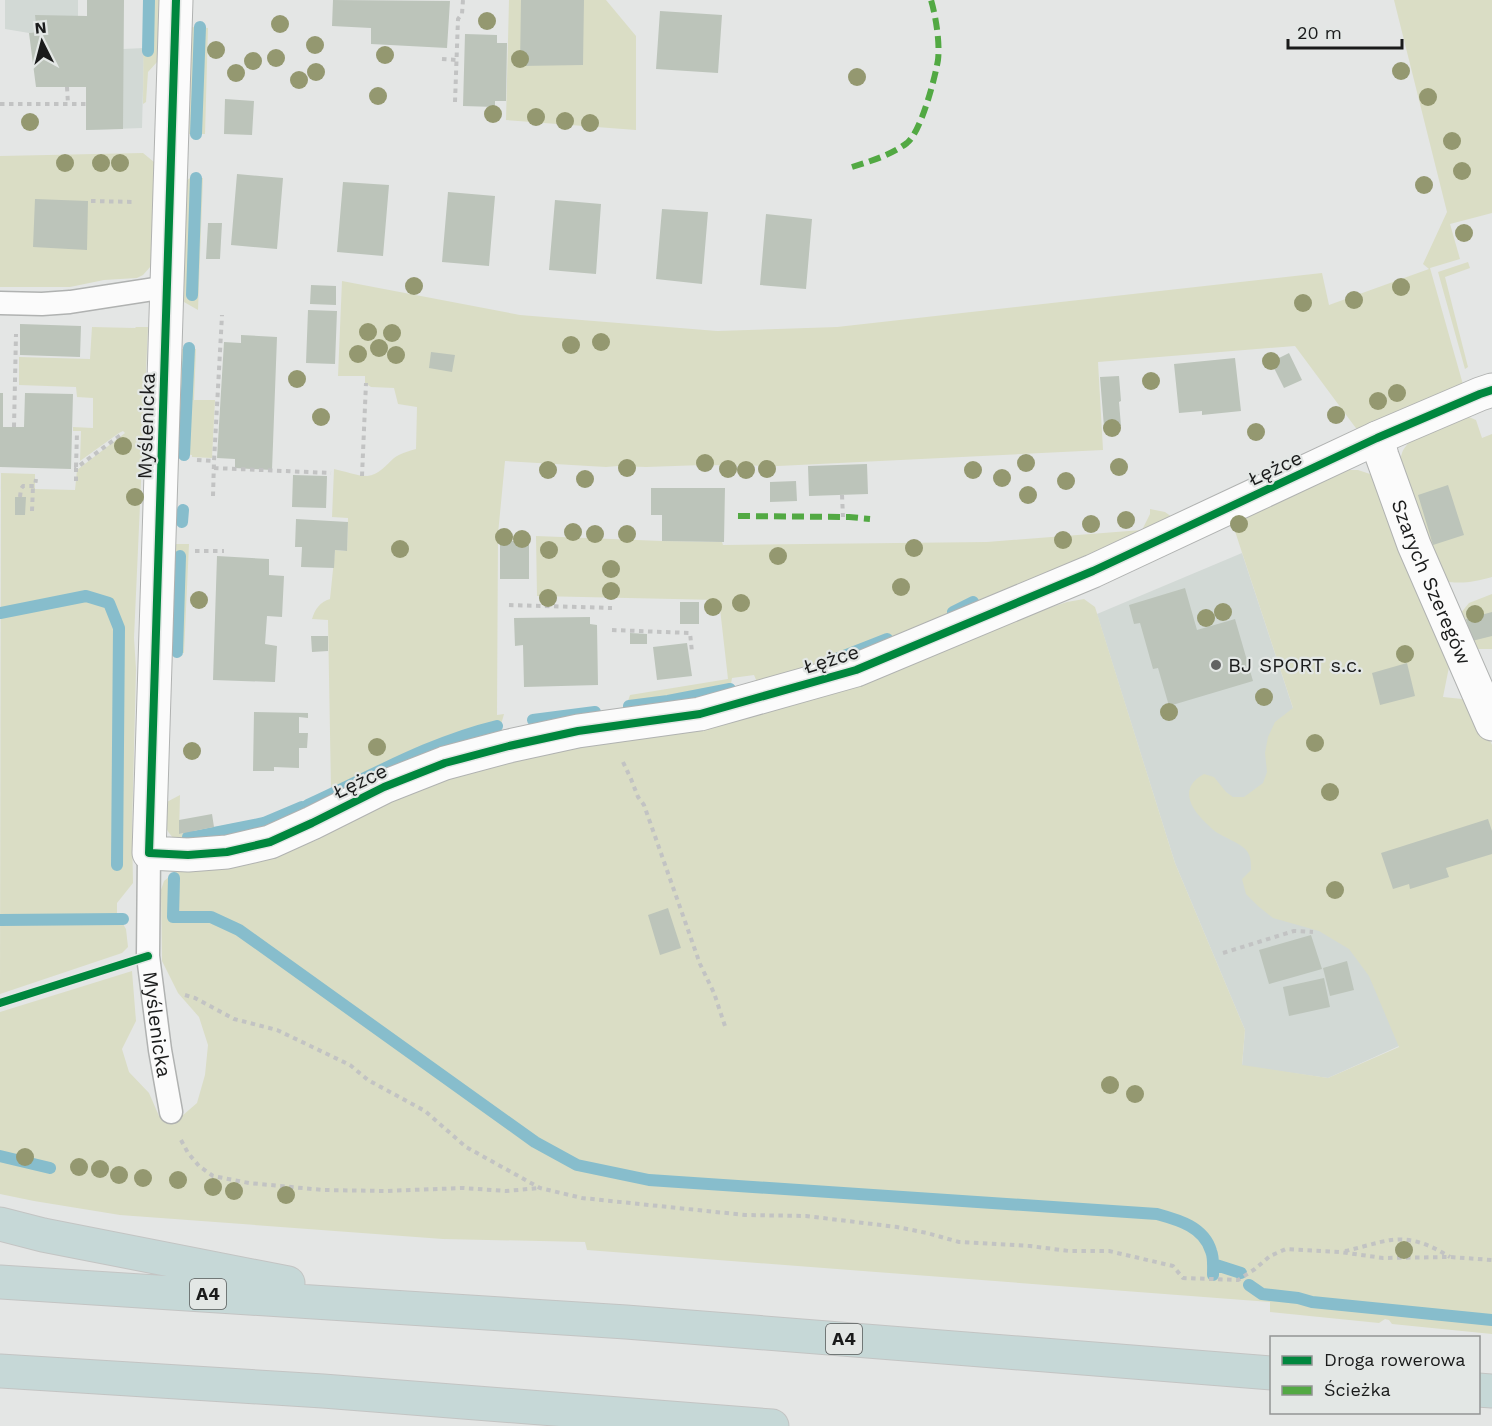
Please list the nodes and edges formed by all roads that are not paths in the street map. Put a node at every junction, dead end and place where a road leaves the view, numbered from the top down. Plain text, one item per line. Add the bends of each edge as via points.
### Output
1 (176, 0) edge
2 (167, 287) junction
3 (0, 303) edge
4 (1492, 390) edge
5 (1377, 438) junction
6 (1492, 724) edge
7 (149, 853) junction
8 (171, 1112) road end
9 (0, 1224) edge
10 (0, 1282) edge
11 (416, 1308) junction
12 (0, 1371) edge
13 (1270, 1373) edge
14 (772, 1426) edge

1 - 2 street, Myślenicka
2 - 3 lane via 70,302
2 - 7 street, Myślenicka
4 - 5 street, Łężce
5 - 6 street, Szarych Szeregów via 1414,545
5 - 7 street, Łężce via 1093,571 856,670 700,714 578,731 445,763 384,787 270,842 227,852
7 - 8 lane, Myślenicka via 150,976
9 - 11 highway
10 - 11 highway, A4
11 - 13 highway, A4
12 - 14 highway via 323,1391

